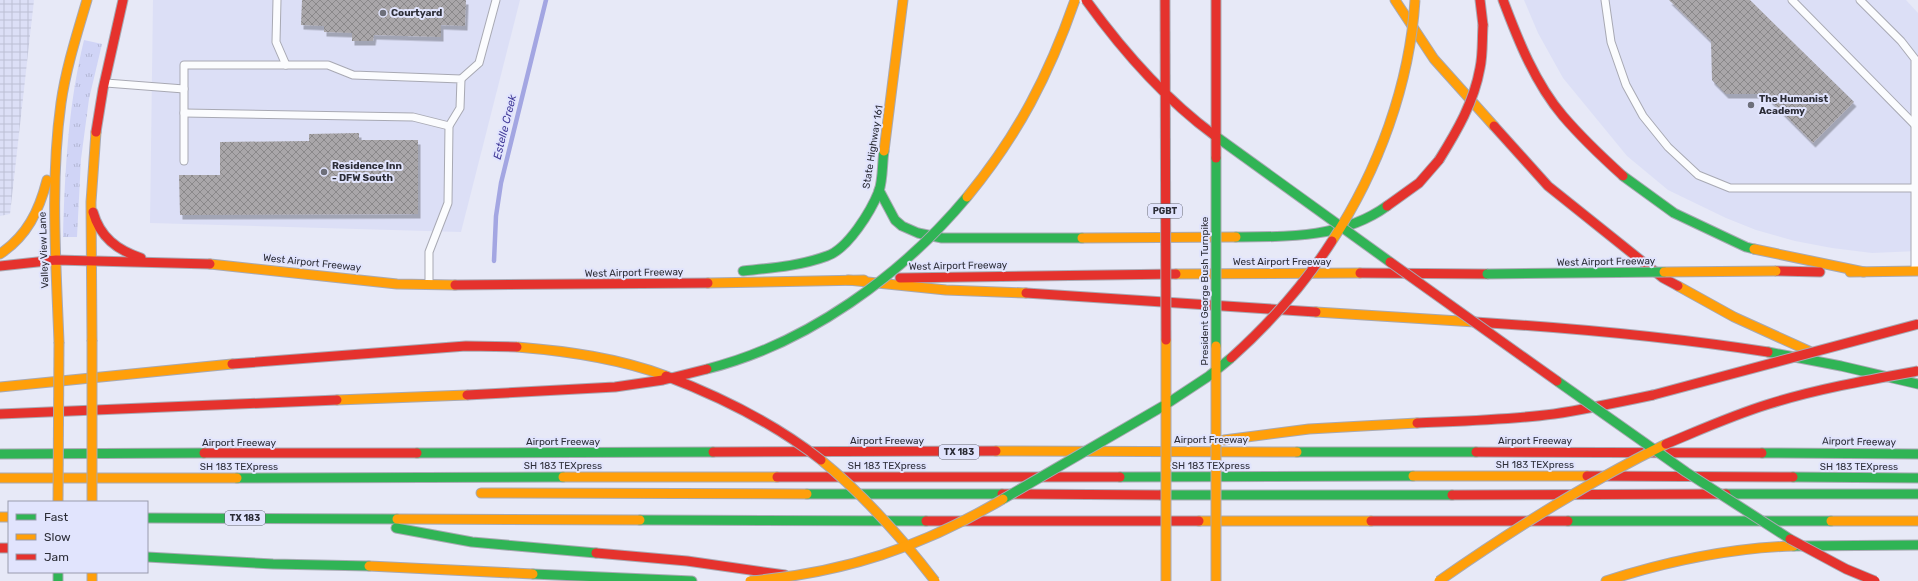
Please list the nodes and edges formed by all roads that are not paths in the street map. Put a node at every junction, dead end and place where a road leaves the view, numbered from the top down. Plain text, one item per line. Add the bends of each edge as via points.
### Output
1 (87, 0) edge
2 (114, 0) edge
3 (123, 0) edge
4 (277, 0) edge
5 (496, 0) edge
6 (904, 0) edge
7 (1075, 0) edge
8 (1086, 0) edge
9 (1165, 0) edge
10 (1216, 0) edge
11 (1395, 0) edge
12 (1415, 0) edge
13 (1480, 0) edge
14 (1503, 0) edge
15 (1605, 0) edge
16 (1792, 0) edge
17 (1860, 0) edge
18 (114, 43) junction
19 (286, 65) junction
20 (1917, 74) edge
21 (461, 79) junction
22 (106, 83) junction
23 (184, 89) junction
24 (184, 113) junction
25 (1915, 125) junction
26 (449, 126) junction
27 (55, 151) junction
28 (184, 161) dead end
29 (1917, 166) edge
30 (1915, 188) junction
31 (879, 190) junction
32 (91, 200) junction
33 (0, 254) edge
34 (56, 260) junction
35 (91, 260) junction
36 (165, 262) junction
37 (0, 266) edge
38 (1916, 271) edge
39 (1864, 272) junction
40 (848, 280) junction
41 (429, 285) junction
42 (638, 285) junction
43 (1918, 324) edge
44 (1842, 366) junction
45 (1918, 370) edge
46 (1918, 384) edge
47 (0, 388) edge
48 (0, 414) edge
49 (1138, 451) junction
50 (0, 454) edge
51 (1918, 454) edge
52 (0, 478) edge
53 (1918, 478) edge
54 (46, 492) dead end
55 (68, 492) dead end
56 (84, 492) dead end
57 (99, 492) dead end
58 (475, 493) dead end
59 (1918, 494) edge
60 (58, 501) edge
61 (92, 501) edge
62 (148, 518) edge
63 (342, 518) junction
64 (1918, 521) edge
65 (1918, 544) edge
66 (148, 557) edge
67 (273, 564) junction
68 (326, 575) dead end
69 (692, 581) edge
70 (750, 581) edge
71 (819, 581) edge
72 (936, 581) edge
73 (1166, 581) edge
74 (1216, 581) edge
75 (1439, 581) edge
76 (1606, 581) edge
77 (1875, 581) edge

1 - 27 main road, Valley View Lane via 68,64 60,103
2 - 18 main road
3 - 18 main road
4 - 19 lane via 276,42
5 - 21 lane via 479,63
6 - 31 main road, State Highway 161
7 - 48 main road, bridge via 1059,48 1020,125 976,188 940,228 910,258 856,300 808,329 747,356 665,380 617,387
8 - 77 main road, bridge via 1106,28 1153,82 1203,127 1281,185 1686,472 1806,549
9 - 73 main road, PGBT, bridge
10 - 74 main road, President George Bush Turnpike, bridge
11 - 44 main road via 1434,59 1548,186 1663,278 1734,317
12 - 70 main road, bridge via 1407,57 1396,102 1382,143 1346,220 1297,292 1266,326 1229,360 1189,390 1092,448 998,502 921,541 877,558 835,570 791,578
13 - 31 main road, bridge via 1483,25 1479,74 1472,99 1458,129 1439,160 1419,184 1382,210 1354,224 1316,234 1289,237 942,238 919,235 902,228 892,217
14 - 39 main road via 1519,42 1541,84 1562,115 1626,179 1674,213 1746,247
15 - 30 lane via 1611,42 1626,85 1643,116 1668,147 1698,175 1730,188
16 - 25 lane
17 - 20 lane via 1902,41 1915,59
18 - 22 main road
19 - 21 lane via 328,65 354,75
19 - 23 lane via 184,65
20 - 25 lane
21 - 26 lane via 460,108
22 - 23 lane
22 - 32 main road via 98,118
23 - 24 lane
24 - 26 lane via 413,117
24 - 28 lane
25 - 29 lane
26 - 41 lane via 448,203 429,252
27 - 33 main road via 41,203 33,220 21,238
27 - 34 main road, Valley View Lane
29 - 30 lane
30 - 38 lane
31 - 42 main road, State Highway 161 via 852,236 842,247 828,256 795,265
32 - 35 main road
32 - 36 main road via 97,225 112,244 135,256
34 - 35 main road, West Airport Freeway
34 - 37 main road, West Airport Freeway
34 - 60 main road, Valley View Lane, bridge via 59,342
35 - 36 main road, West Airport Freeway
35 - 61 main road, bridge
36 - 41 main road, West Airport Freeway via 221,264 397,284
38 - 39 main road, West Airport Freeway
39 - 40 main road, West Airport Freeway, bridge via 1259,273 946,276
40 - 42 main road, West Airport Freeway
40 - 44 main road via 946,290 1046,294 1504,324 1724,345
41 - 42 main road, West Airport Freeway
43 - 49 main road, bridge via 1604,406 1500,419 1309,429
44 - 46 main road
45 - 75 main road, bridge via 1804,394 1748,411 1694,432 1598,478 1505,534
47 - 72 main road, bridge via 232,364 466,346 503,345 593,355 692,385 739,407 814,454 849,483 887,522
49 - 50 main road, Airport Freeway / TX 183
49 - 51 main road, Airport Freeway / TX 183
52 - 53 main road, SH 183 TEXpress
54 - 55 main road
56 - 57 main road
58 - 59 main road
62 - 63 main road, TX 183
63 - 64 main road, TX 183
63 - 71 main road via 472,542 743,568
65 - 76 main road via 1763,547 1708,554 1653,566
66 - 67 main road
67 - 68 main road
67 - 69 main road

